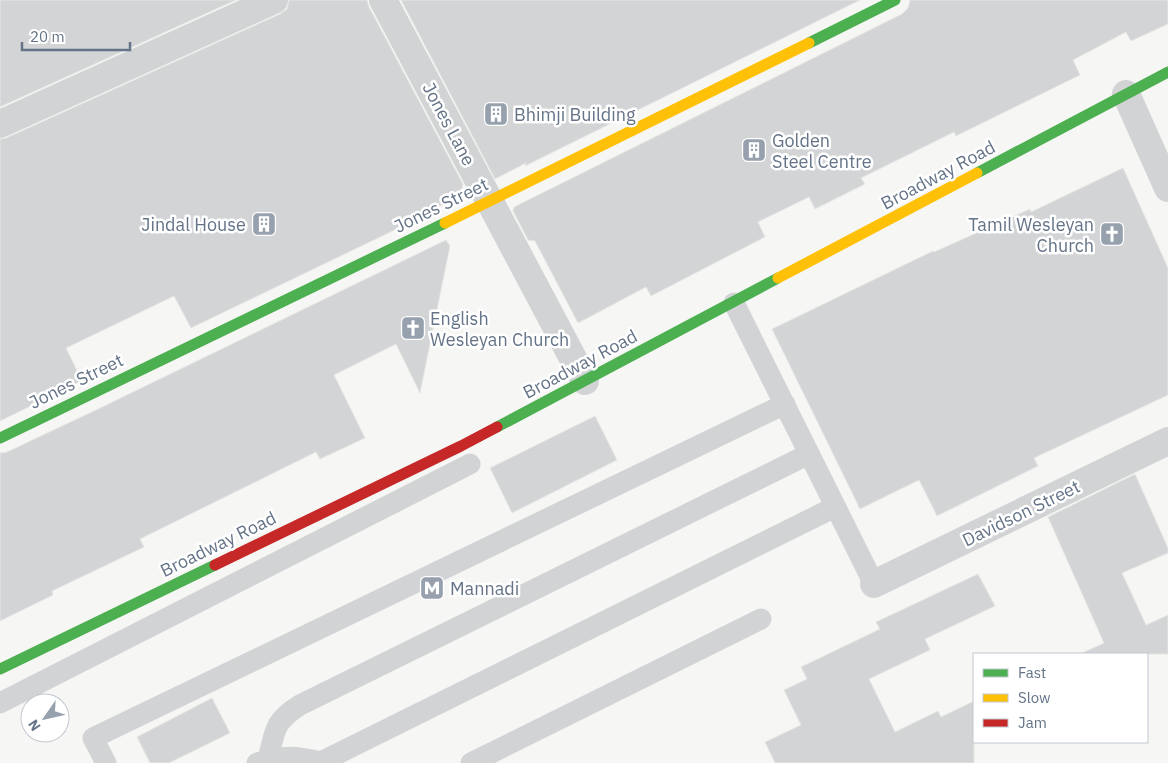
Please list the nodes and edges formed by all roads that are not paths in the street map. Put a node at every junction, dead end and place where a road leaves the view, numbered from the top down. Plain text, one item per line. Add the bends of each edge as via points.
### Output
1 (274, 0) edge
2 (383, 0) edge
3 (895, 0) edge
4 (1168, 72) edge
5 (1126, 94) junction
6 (0, 124) edge
7 (1168, 188) edge
8 (490, 201) junction
9 (734, 303) junction
10 (585, 381) junction
11 (785, 404) junction
12 (0, 438) edge
13 (1168, 441) edge
14 (809, 454) junction
15 (470, 464) dead end
16 (835, 507) junction
17 (874, 584) joint
18 (761, 619) dead end
19 (0, 669) edge
20 (0, 703) edge
21 (263, 761) edge
22 (106, 763) edge
23 (321, 763) edge
24 (471, 763) edge

1 - 6 street
2 - 8 street, Jones Lane
3 - 8 main road, Jones Street
4 - 5 main road, Broadway Road
5 - 7 street
5 - 9 main road, Broadway Road
8 - 10 street, Jones Lane
8 - 12 main road, Jones Street
9 - 10 main road, Broadway Road
9 - 11 lane
10 - 19 main road, Broadway Road via 452,450
11 - 14 lane
11 - 22 lane via 93,738
13 - 17 street, Davidson Street
14 - 16 lane
14 - 21 lane via 300,705 278,723
15 - 20 lane
16 - 17 lane
16 - 23 lane
18 - 24 lane
21 - 23 lane via 296,756

